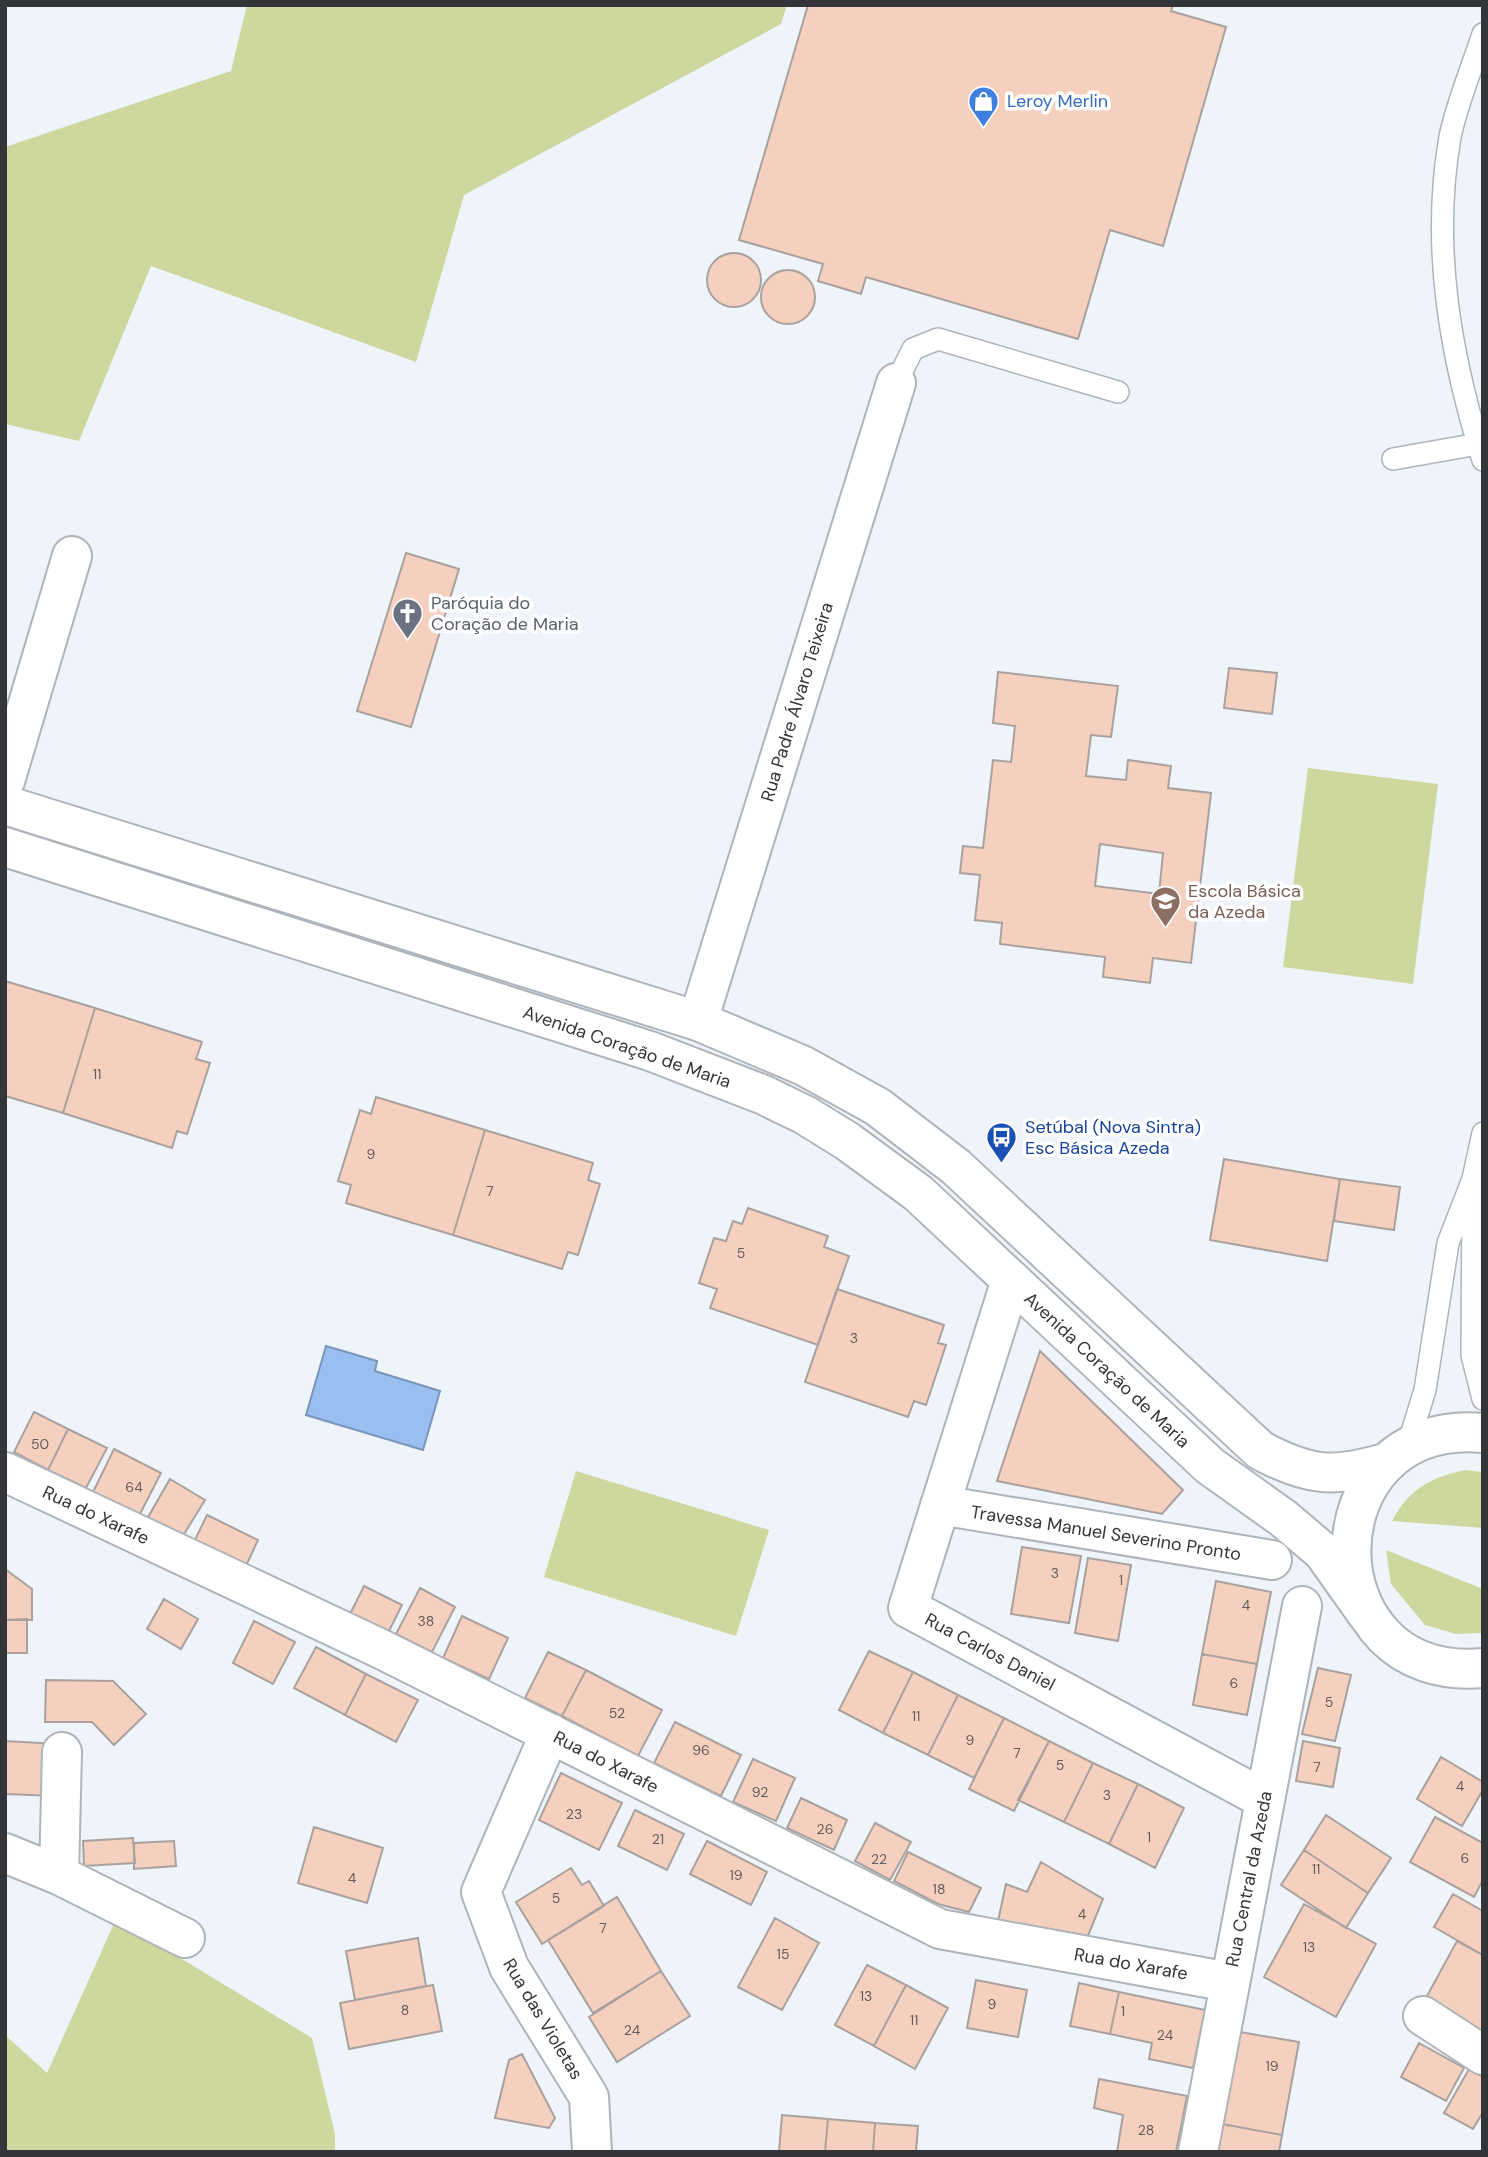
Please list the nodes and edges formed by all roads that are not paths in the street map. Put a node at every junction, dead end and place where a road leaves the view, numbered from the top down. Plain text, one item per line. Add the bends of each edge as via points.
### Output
1 (1483, 34) edge
2 (896, 383) joint
3 (1118, 392) dead end
4 (1480, 452) edge
5 (1393, 459) dead end
6 (72, 556) dead end
7 (5, 781) edge
8 (5, 806) edge
9 (5, 847) edge
10 (698, 1021) junction
11 (1483, 1133) edge
12 (1480, 1179) edge
13 (1011, 1280) junction
14 (1483, 1293) edge
15 (1472, 1332) junction
16 (1483, 1399) edge
17 (1483, 1433) edge
18 (1397, 1455) junction
19 (5, 1472) edge
20 (940, 1505) junction
21 (1272, 1560) dead end
22 (1302, 1606) dead end
23 (1367, 1614) junction
24 (1412, 1656) junction
25 (1483, 1668) edge
26 (1483, 1691) edge
27 (550, 1733) junction
28 (62, 1752) dead end
29 (1264, 1799) junction
30 (5, 1853) edge
31 (59, 1875) junction
32 (185, 1938) dead end
33 (1229, 1982) junction
34 (1423, 2016) dead end
35 (1483, 2055) edge
36 (592, 2152) edge
37 (1198, 2152) edge

1 - 4 lane via 1451,134 1441,252 1447,309
2 - 3 lane via 913,349 938,339
2 - 10 street, Rua Padre Álvaro Teixeira
4 - 5 lane
6 - 7 street
8 - 10 street
9 - 13 street, Avenida Coração de Maria via 650,1051 764,1095 847,1141 918,1193
10 - 18 street via 804,1066 868,1101 945,1158 1260,1450 1290,1466 1322,1474 1358,1471
11 - 12 lane
12 - 15 lane
12 - 18 lane via 1448,1242 1425,1390
13 - 20 street, Rua Carlos Daniel
13 - 23 street, Avenida Coração de Maria via 1210,1466 1323,1552
14 - 15 lane
15 - 16 lane via 1475,1376
17 - 18 street via 1447,1433
18 - 23 street via 1363,1495 1350,1534 1352,1576
19 - 27 street, Rua do Xarafe via 379,1647
20 - 21 street, Travessa Manuel Severino Pronto
20 - 29 street, Rua Carlos Daniel via 908,1608
22 - 29 street, Rua Central da Azeda
23 - 24 street via 1395,1645
24 - 25 street via 1451,1668
24 - 26 street
27 - 33 street, Rua do Xarafe via 940,1929
27 - 36 street, Rua das Violetas via 481,1892 509,1967 589,2097
28 - 31 street
29 - 33 street, Rua Central da Azeda
30 - 31 street
31 - 32 street
33 - 37 street, Rua Central da Azeda
34 - 35 street

